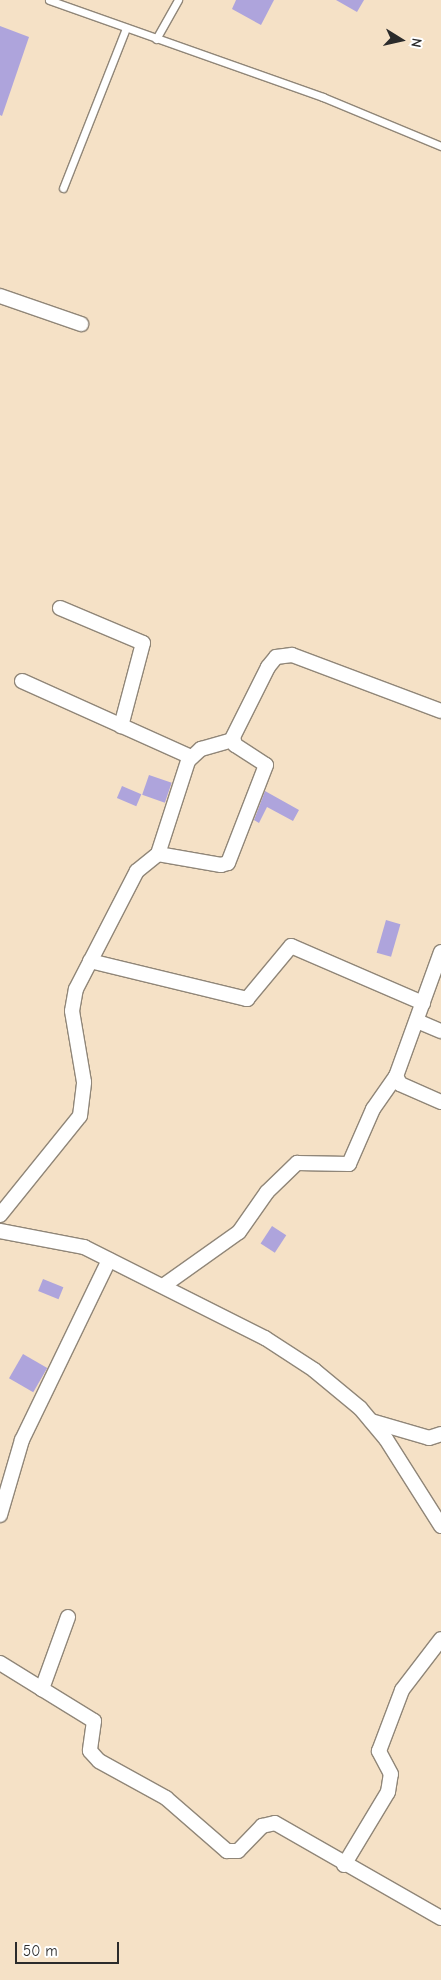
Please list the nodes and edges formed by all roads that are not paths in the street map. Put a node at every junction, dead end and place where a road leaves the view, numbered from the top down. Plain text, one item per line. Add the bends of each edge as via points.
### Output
1 (49, 0) edge
2 (178, 0) edge
3 (126, 28) junction
4 (156, 39) junction
5 (441, 146) edge
6 (63, 188) dead end
7 (0, 296) edge
8 (80, 324) dead end
9 (60, 608) dead end
10 (22, 681) dead end
11 (441, 711) edge
12 (121, 726) junction
13 (232, 740) junction
14 (191, 757) junction
15 (158, 854) junction
16 (441, 952) edge
17 (90, 961) junction
18 (423, 1004) junction
19 (417, 1021) junction
20 (441, 1031) edge
21 (396, 1076) junction
22 (441, 1102) edge
23 (0, 1215) edge
24 (0, 1231) edge
25 (109, 1260) junction
26 (163, 1286) junction
27 (370, 1421) junction
28 (441, 1434) edge
29 (0, 1515) edge
30 (441, 1526) edge
31 (68, 1617) dead end
32 (441, 1639) edge
33 (0, 1663) edge
34 (42, 1689) junction
35 (344, 1865) junction
36 (441, 1918) edge

1 - 3 lane
2 - 4 lane
3 - 4 lane
3 - 6 lane
4 - 5 lane via 323,97
7 - 8 street
9 - 12 street via 144,643
10 - 12 street
11 - 13 street via 328,666 283,655 263,675
12 - 14 street
13 - 14 street via 202,749
13 - 15 street via 266,765 228,862 221,865
14 - 15 street
15 - 17 street via 137,871
16 - 18 street
17 - 18 street via 247,999 291,946
17 - 23 street via 76,989 72,1011 84,1082 80,1116
18 - 19 street
19 - 20 street
19 - 21 street
21 - 22 street via 400,1084
21 - 26 street via 373,1109 348,1164 297,1163 267,1192 239,1232
24 - 25 street via 76,1244
25 - 26 street
25 - 29 street via 22,1440
26 - 27 street via 298,1359
27 - 28 street via 429,1438
27 - 30 street
31 - 34 street
32 - 35 street via 402,1690 379,1751 392,1774 388,1792
33 - 34 street
34 - 35 street via 94,1721 90,1751 98,1761 166,1798 227,1851 238,1851 262,1826 275,1823
35 - 36 street

